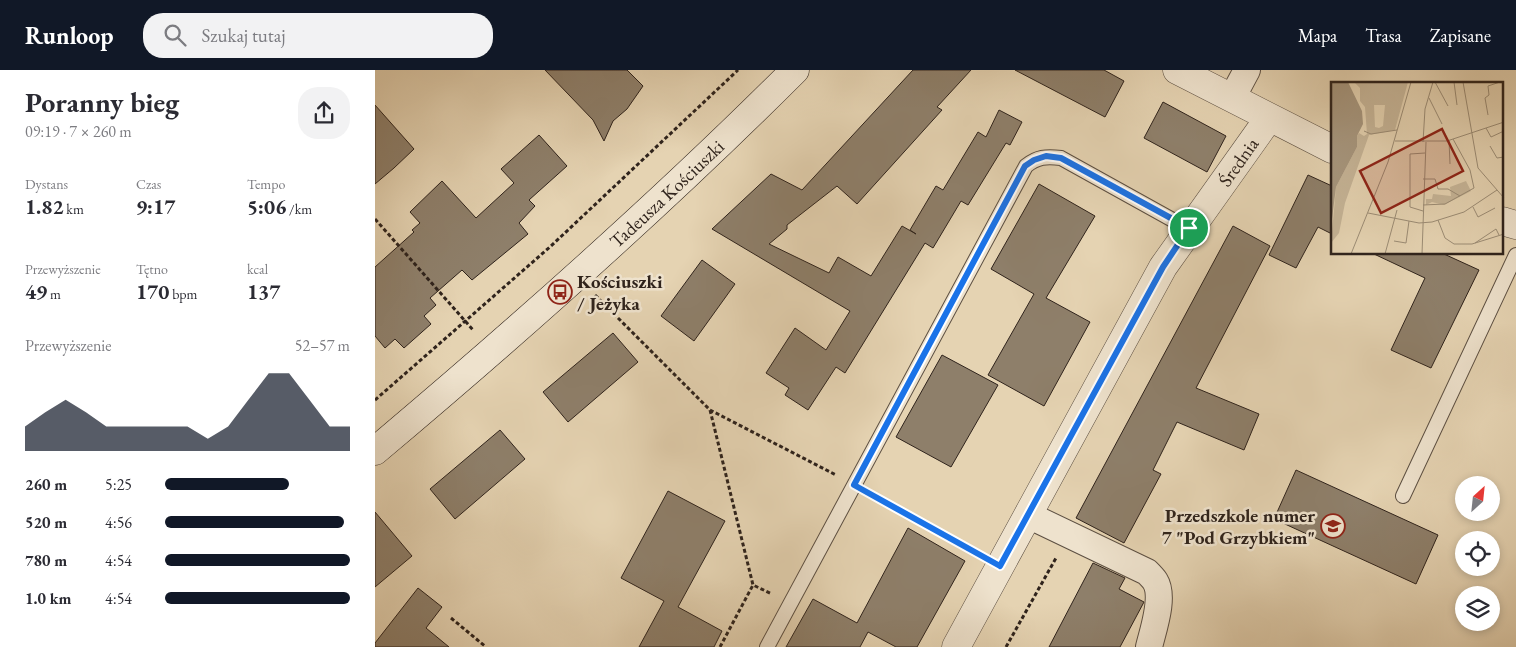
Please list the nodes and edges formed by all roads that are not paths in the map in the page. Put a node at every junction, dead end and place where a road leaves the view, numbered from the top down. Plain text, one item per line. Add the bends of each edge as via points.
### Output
1 (795, 70) edge
2 (1177, 70) edge
3 (1247, 70) edge
4 (1232, 98) junction
5 (1269, 118) junction
6 (1331, 149) edge
7 (1503, 221) edge
8 (1516, 225) edge
9 (1189, 228) junction
10 (1516, 255) edge
11 (375, 451) edge
12 (1403, 496) dead end
13 (1028, 515) junction
14 (767, 647) edge
15 (956, 647) edge
16 (1149, 647) edge

1 - 11 street, Tadeusza Kościuszki via 577,277
2 - 4 street
3 - 4 street
4 - 5 street
5 - 6 street
5 - 9 street, Średnia
7 - 8 street
9 - 13 street, Średnia via 1163,267
9 - 14 lane via 1061,158 1046,156 1025,166
10 - 12 lane
13 - 15 street, Średnia
13 - 16 street via 1147,572 1159,590

